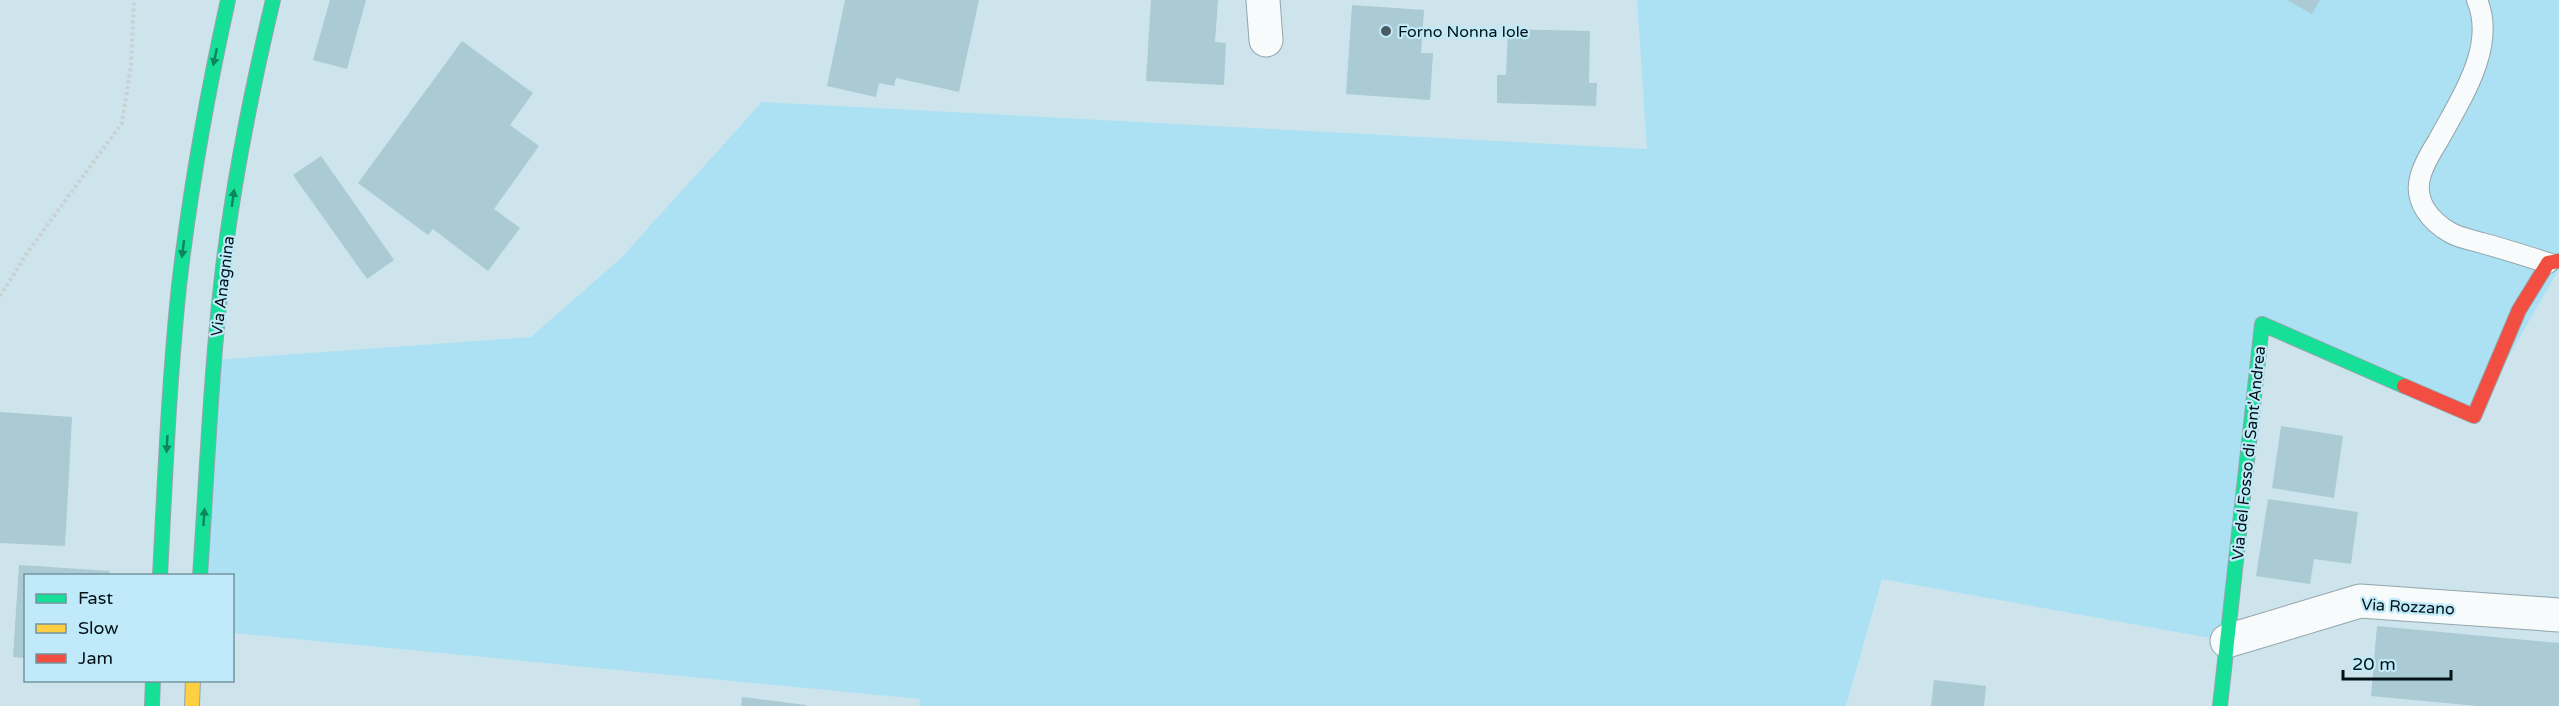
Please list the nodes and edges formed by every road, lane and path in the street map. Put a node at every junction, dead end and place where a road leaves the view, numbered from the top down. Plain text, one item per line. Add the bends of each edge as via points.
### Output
1 (134, 0) edge
2 (228, 0) edge
3 (273, 0) edge
4 (1263, 0) edge
5 (2477, 0) edge
6 (1266, 40) dead end
7 (2553, 262) edge
8 (0, 296) edge
9 (160, 574) edge
10 (200, 574) edge
11 (2559, 615) edge
12 (2227, 641) junction
13 (153, 682) edge
14 (193, 682) edge
15 (152, 706) edge
16 (192, 706) edge
17 (2220, 706) edge

1 - 8 path via 131,65 122,123
2 -> 9 main road via 184,245 172,360
10 -> 3 main road, Via Anagnina via 214,360 226,250 246,117
4 - 6 street
5 - 7 lane via 2482,12 2480,52 2419,179 2424,211 2453,234
7 - 12 main road, Via del Fosso di Sant'Andrea via 2520,310 2474,416 2262,324
11 - 12 street, Via Rozzano via 2360,601
12 - 17 main road, Via del Fosso di Sant'Andrea
13 - 15 main road
14 - 16 main road

